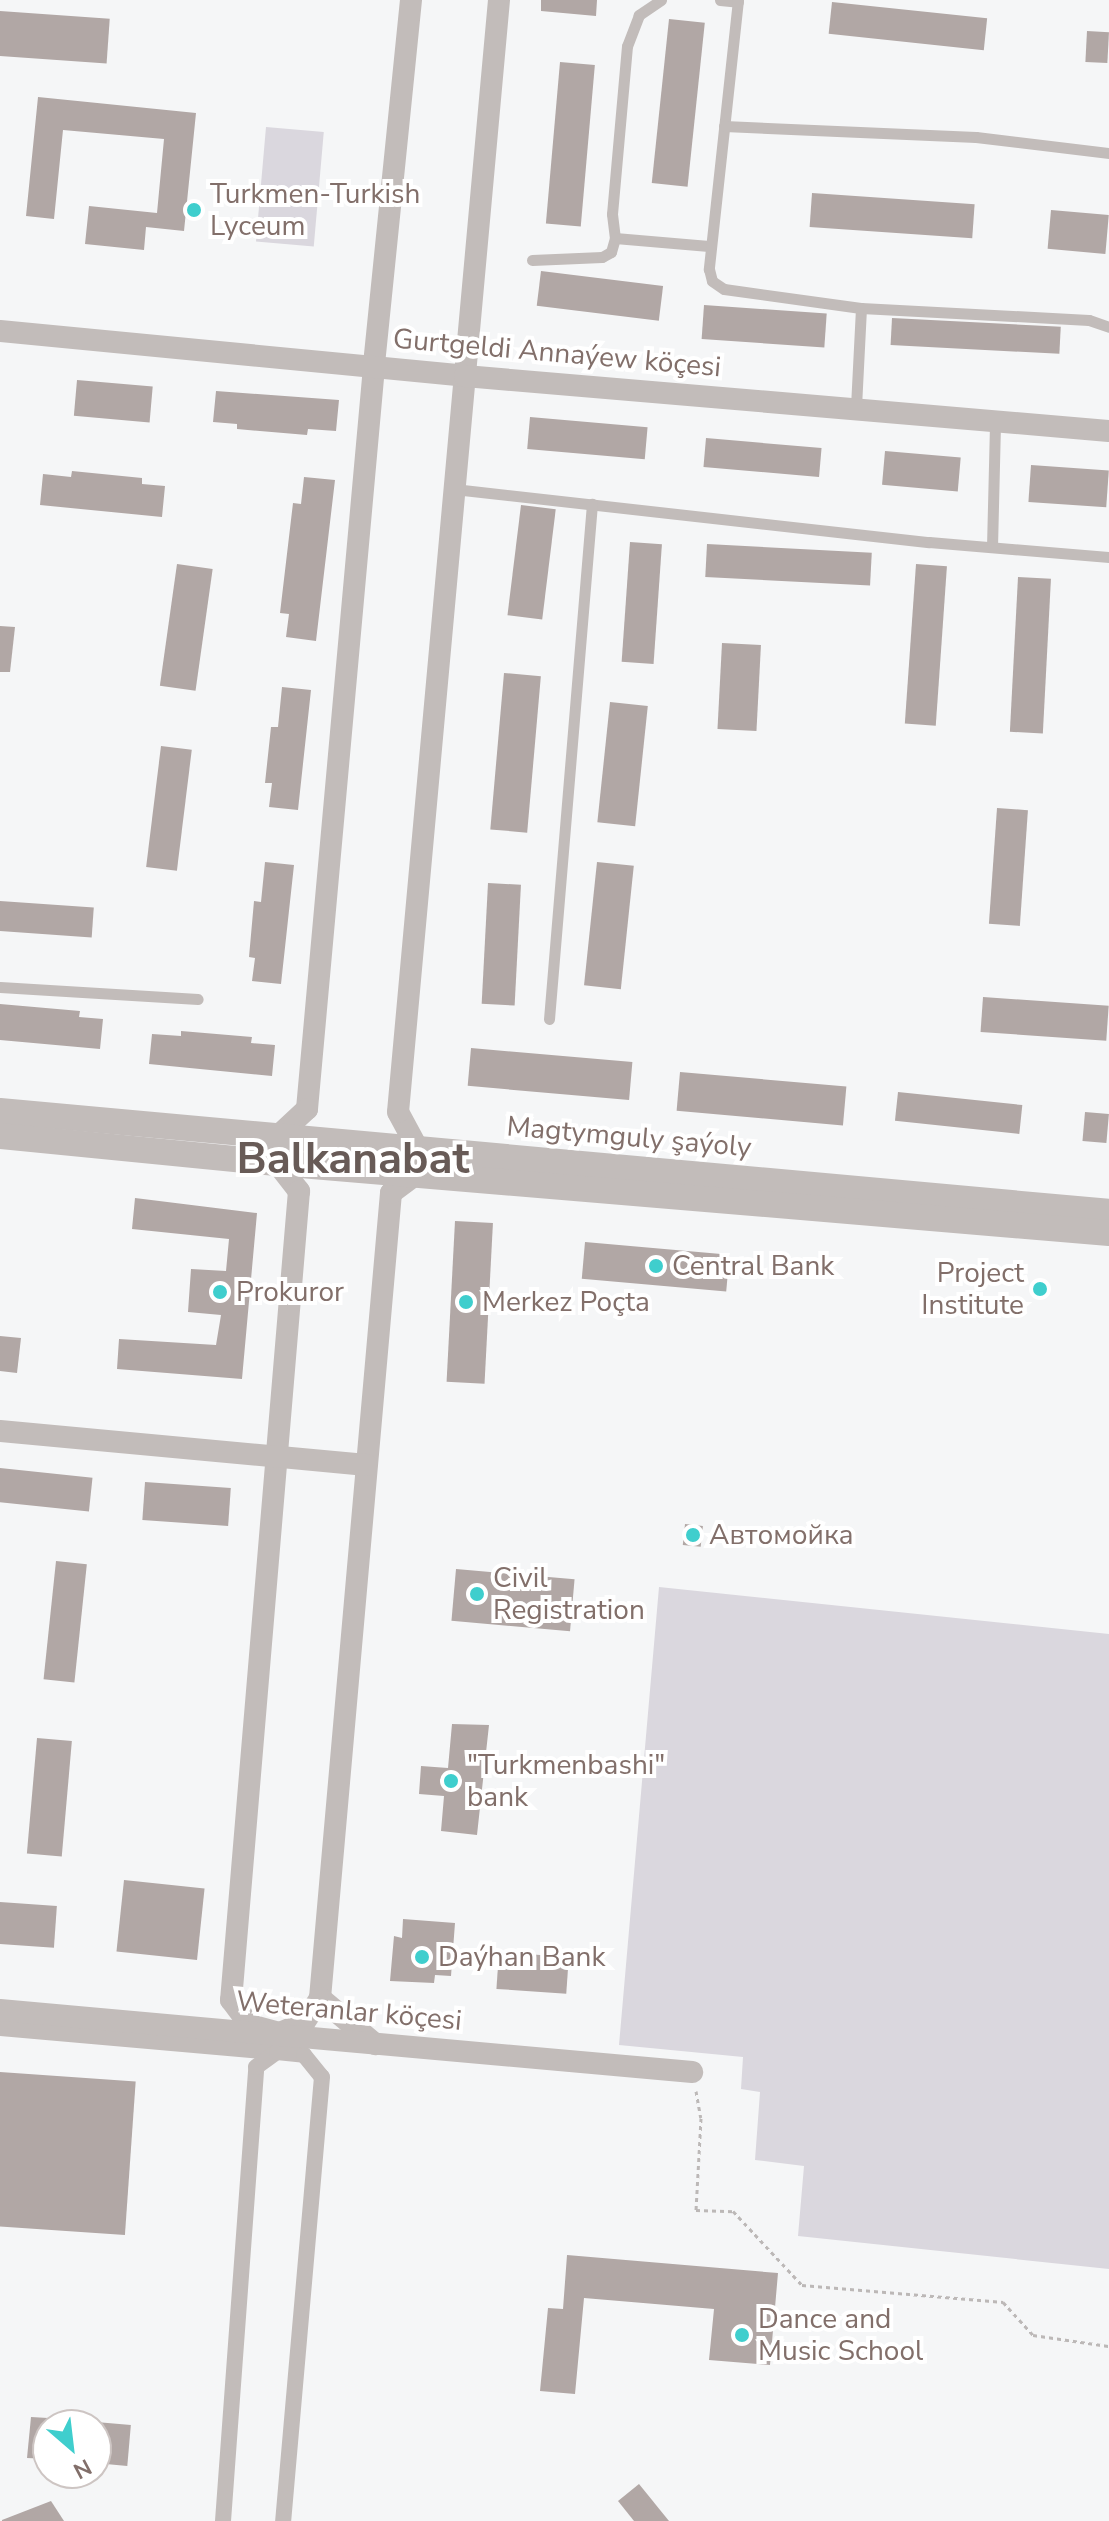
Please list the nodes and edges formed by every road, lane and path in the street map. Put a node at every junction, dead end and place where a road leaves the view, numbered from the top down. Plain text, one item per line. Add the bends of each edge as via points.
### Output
1 (411, 0) edge
2 (499, 0) edge
3 (661, 0) edge
4 (720, 0) edge
5 (738, 1) edge
6 (724, 126) junction
7 (1109, 153) edge
8 (615, 238) junction
9 (709, 246) junction
10 (532, 260) dead end
11 (861, 308) junction
12 (1109, 327) edge
13 (0, 331) edge
14 (374, 367) junction
15 (465, 376) junction
16 (856, 407) junction
17 (995, 422) junction
18 (1108, 428) edge
19 (454, 489) junction
20 (592, 504) junction
21 (992, 547) junction
22 (1109, 557) edge
23 (0, 987) edge
24 (198, 999) dead end
25 (549, 1019) dead end
26 (0, 1111) edge
27 (0, 1136) edge
28 (278, 1136) junction
29 (418, 1162) junction
30 (277, 1163) junction
31 (1109, 1212) edge
32 (1109, 1233) edge
33 (0, 1431) edge
34 (279, 1456) junction
35 (366, 1465) junction
36 (320, 1998) junction
37 (231, 2000) junction
38 (0, 2010) edge
39 (190, 2027) junction
40 (0, 2028) edge
41 (279, 2042) junction
42 (375, 2044) junction
43 (692, 2072) joint
44 (1108, 2346) edge
45 (223, 2521) edge
46 (283, 2521) edge

1 - 14 street
2 - 15 street
3 - 8 lane via 639,15 627,46 612,214
4 - 5 lane
5 - 6 lane
6 - 7 lane via 976,137
6 - 9 lane
8 - 9 lane
8 - 10 lane via 611,252 602,257
9 - 11 lane via 712,281 724,289
11 - 12 lane via 1089,320
11 - 16 lane
13 - 14 street, Gurtgeldi Annaýew köçesi
14 - 15 street, Gurtgeldi Annaýew köçesi
14 - 28 street via 307,1109
15 - 16 street, Gurtgeldi Annaýew köçesi
15 - 19 street
16 - 17 street, Gurtgeldi Annaýew köçesi
17 - 18 street, Gurtgeldi Annaýew köçesi
17 - 21 lane
19 - 20 lane
19 - 29 street via 398,1112
20 - 21 lane
20 - 25 lane
21 - 22 lane
23 - 24 lane
26 - 28 street, Magtymguly şaýoly
27 - 30 street, Magtymguly şaýoly
28 - 29 street, Magtymguly şaýoly
28 - 30 street
29 - 30 street, Magtymguly şaýoly
29 - 31 street, Magtymguly şaýoly
29 - 32 street, Magtymguly şaýoly
29 - 35 street via 391,1193
30 - 34 street via 299,1191
33 - 34 street
34 - 35 street
34 - 37 street
35 - 36 street
36 - 41 street via 304,2023
36 - 42 street
37 - 39 street via 221,2015
37 - 41 street via 250,2025
38 - 39 street, Weteranlar köçesi
39 - 41 street, Weteranlar köçesi
40 - 41 street
41 - 42 street, Weteranlar köçesi
41 - 45 street via 256,2067
41 - 46 street via 304,2055 322,2077
42 - 43 street, Weteranlar köçesi
43 - 44 path via 701,2118 696,2210 733,2211 802,2285 1003,2302 1033,2335

